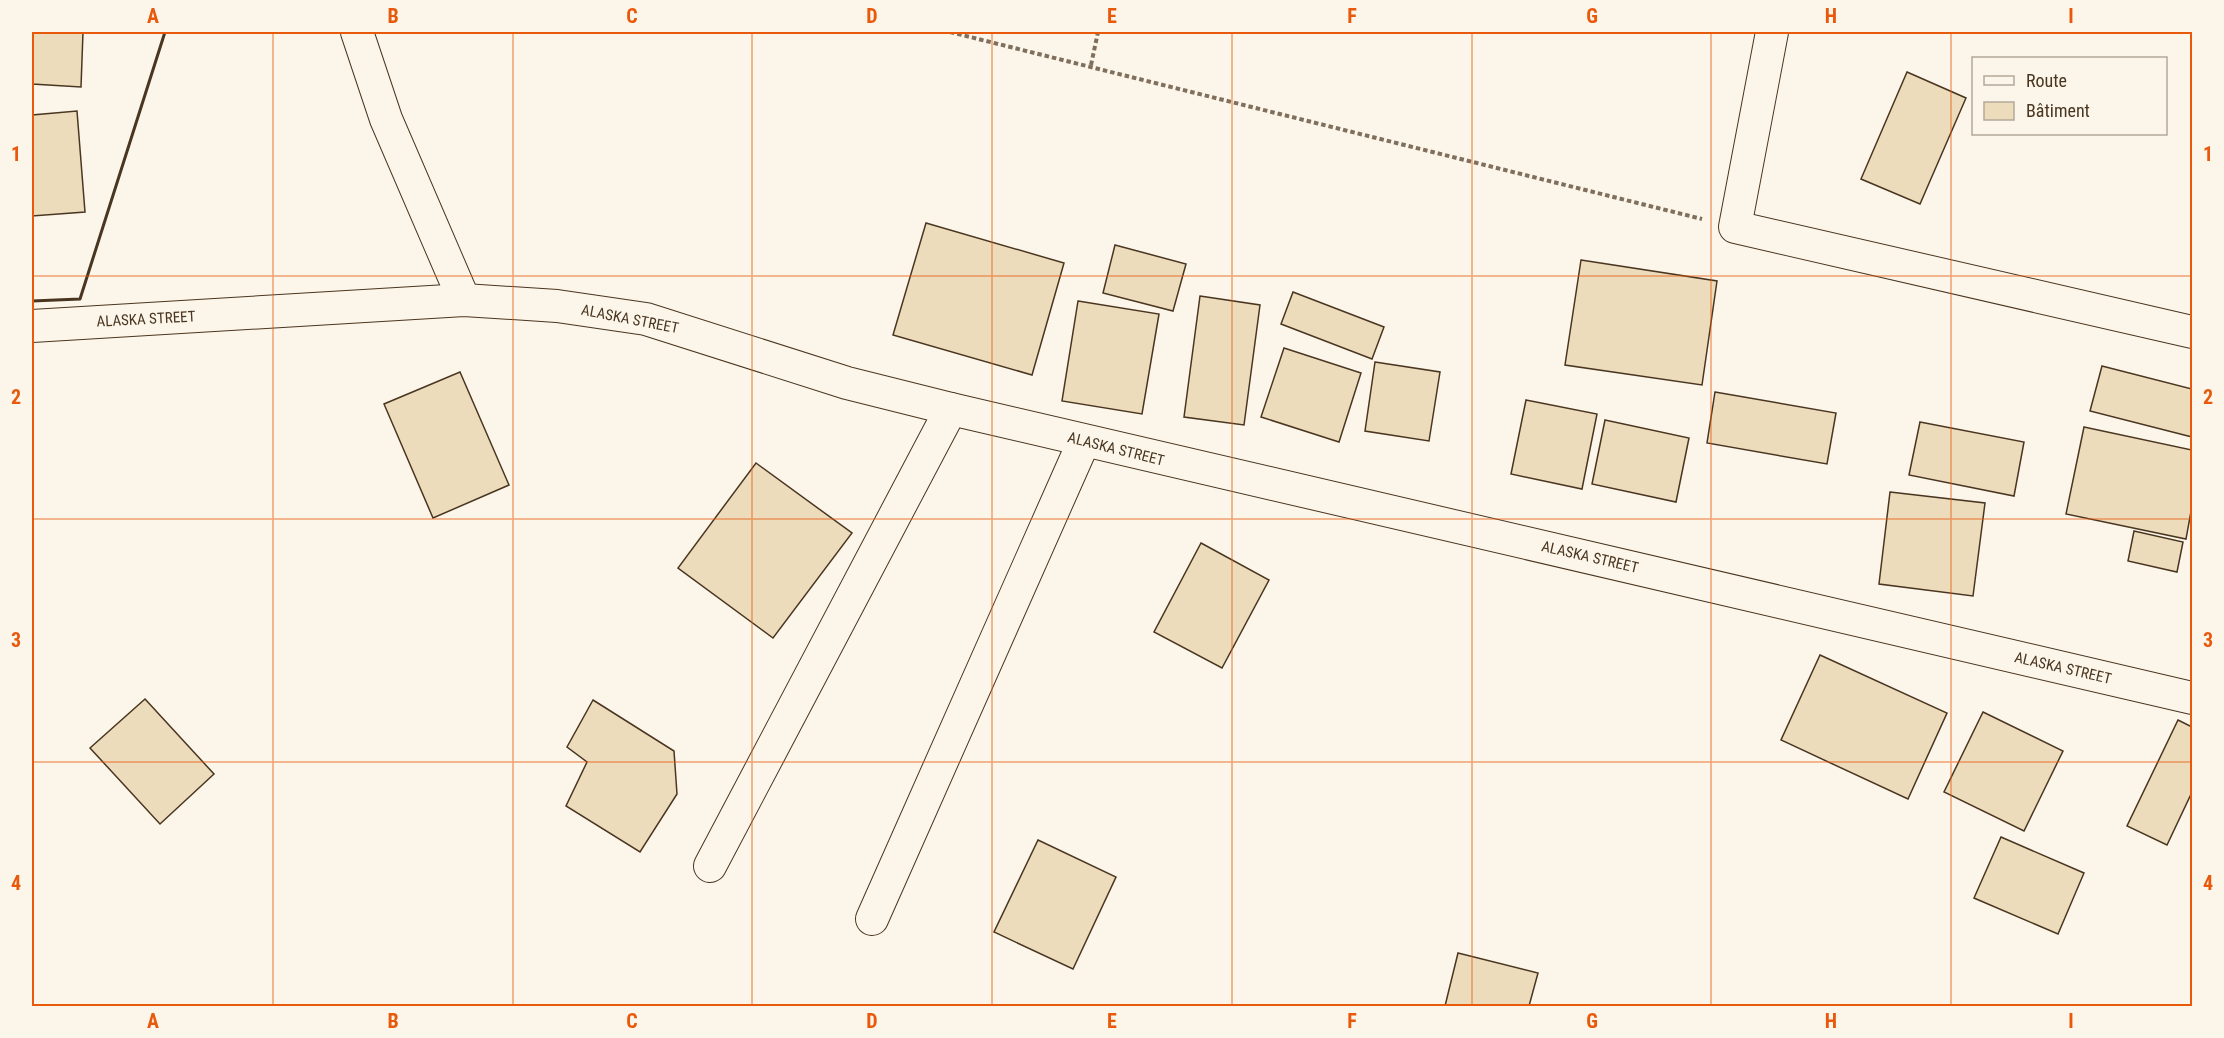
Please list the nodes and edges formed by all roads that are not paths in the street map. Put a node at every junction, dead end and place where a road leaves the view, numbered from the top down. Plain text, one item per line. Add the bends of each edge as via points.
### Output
1 (357, 32) edge
2 (1772, 32) edge
3 (464, 300) junction
4 (32, 326) edge
5 (2193, 332) edge
6 (951, 409) junction
7 (1084, 441) junction
8 (2193, 698) edge
9 (710, 866) dead end
10 (872, 919) dead end

1 - 3 street via 386,119
2 - 5 street via 1735,227
3 - 4 street, ALASKA STREET
3 - 6 street, ALASKA STREET via 557,306 646,319 847,383
6 - 7 street, ALASKA STREET
6 - 9 street
7 - 8 street, ALASKA STREET
7 - 10 street

